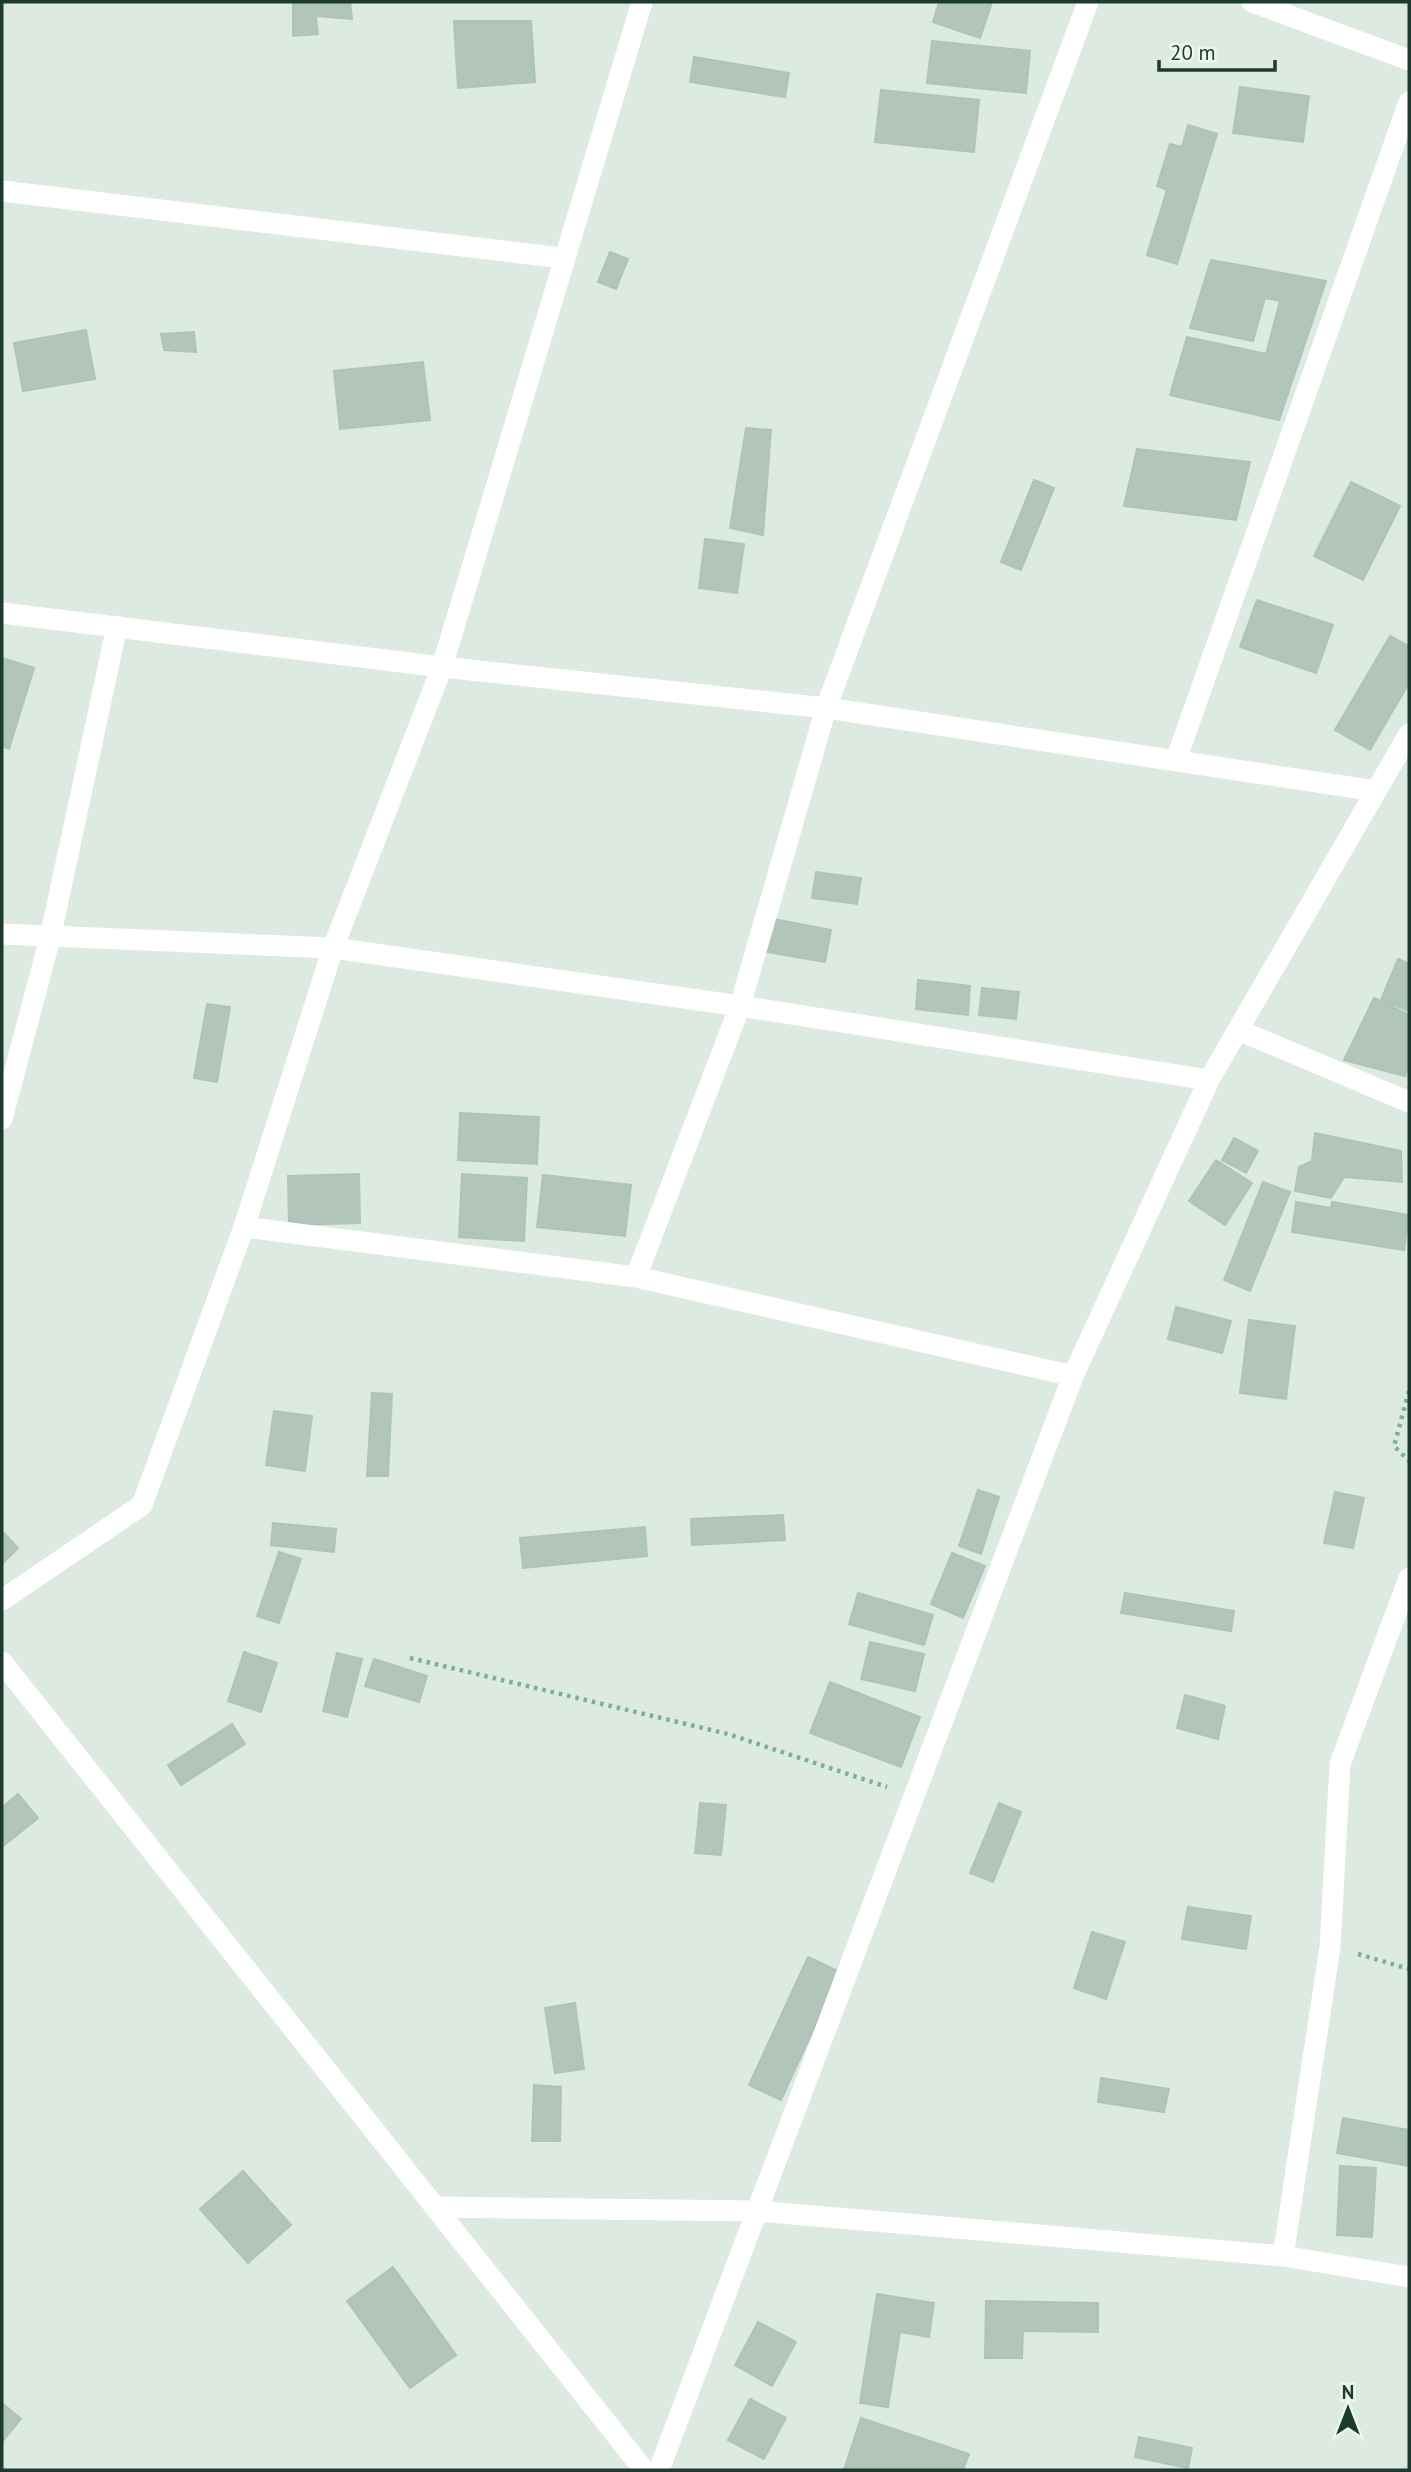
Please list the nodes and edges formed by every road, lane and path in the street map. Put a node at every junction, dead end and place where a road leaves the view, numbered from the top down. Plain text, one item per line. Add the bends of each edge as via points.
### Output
1 (642, 2) edge
2 (1088, 2) edge
3 (1252, 2) edge
4 (1409, 60) edge
5 (1409, 102) edge
6 (2, 191) edge
7 (562, 258) junction
8 (2, 613) edge
9 (117, 626) junction
10 (442, 667) junction
11 (826, 708) junction
12 (1409, 734) edge
13 (1176, 760) junction
14 (1376, 791) junction
15 (2, 934) edge
16 (51, 938) junction
17 (333, 948) junction
18 (740, 1006) junction
19 (1238, 1030) junction
20 (1209, 1080) junction
21 (1409, 1102) edge
22 (2, 1119) edge
23 (244, 1227) junction
24 (636, 1277) junction
25 (1073, 1376) junction
26 (1409, 1391) edge
27 (1409, 1461) edge
28 (1409, 1578) edge
29 (2, 1600) edge
30 (410, 1658) dead end
31 (2, 1662) edge
32 (914, 1796) junction
33 (1330, 1947) junction
34 (1409, 1969) edge
35 (435, 2207) junction
36 (757, 2211) junction
37 (1283, 2256) junction
38 (1409, 2277) edge
39 (643, 2470) edge
40 (659, 2470) edge

1 - 7 street
2 - 11 street
3 - 4 street
5 - 13 street
6 - 7 street
7 - 10 street
8 - 9 street
9 - 10 street
9 - 16 street
10 - 11 street
10 - 17 street
11 - 13 street
11 - 18 street
12 - 14 street
13 - 14 street
14 - 19 street
15 - 16 street
16 - 17 street
16 - 22 street
17 - 18 street
17 - 23 street
18 - 20 street
18 - 24 street
19 - 20 street
19 - 21 street
20 - 25 street
23 - 24 street
23 - 29 street via 142,1505
24 - 25 street
25 - 32 street
26 - 27 path via 1394,1446
28 - 33 street via 1340,1764
30 - 32 path via 728,1734
31 - 35 street
32 - 36 street
33 - 34 path
33 - 37 street
35 - 36 street
35 - 39 street
36 - 37 street
36 - 40 street
37 - 38 street

